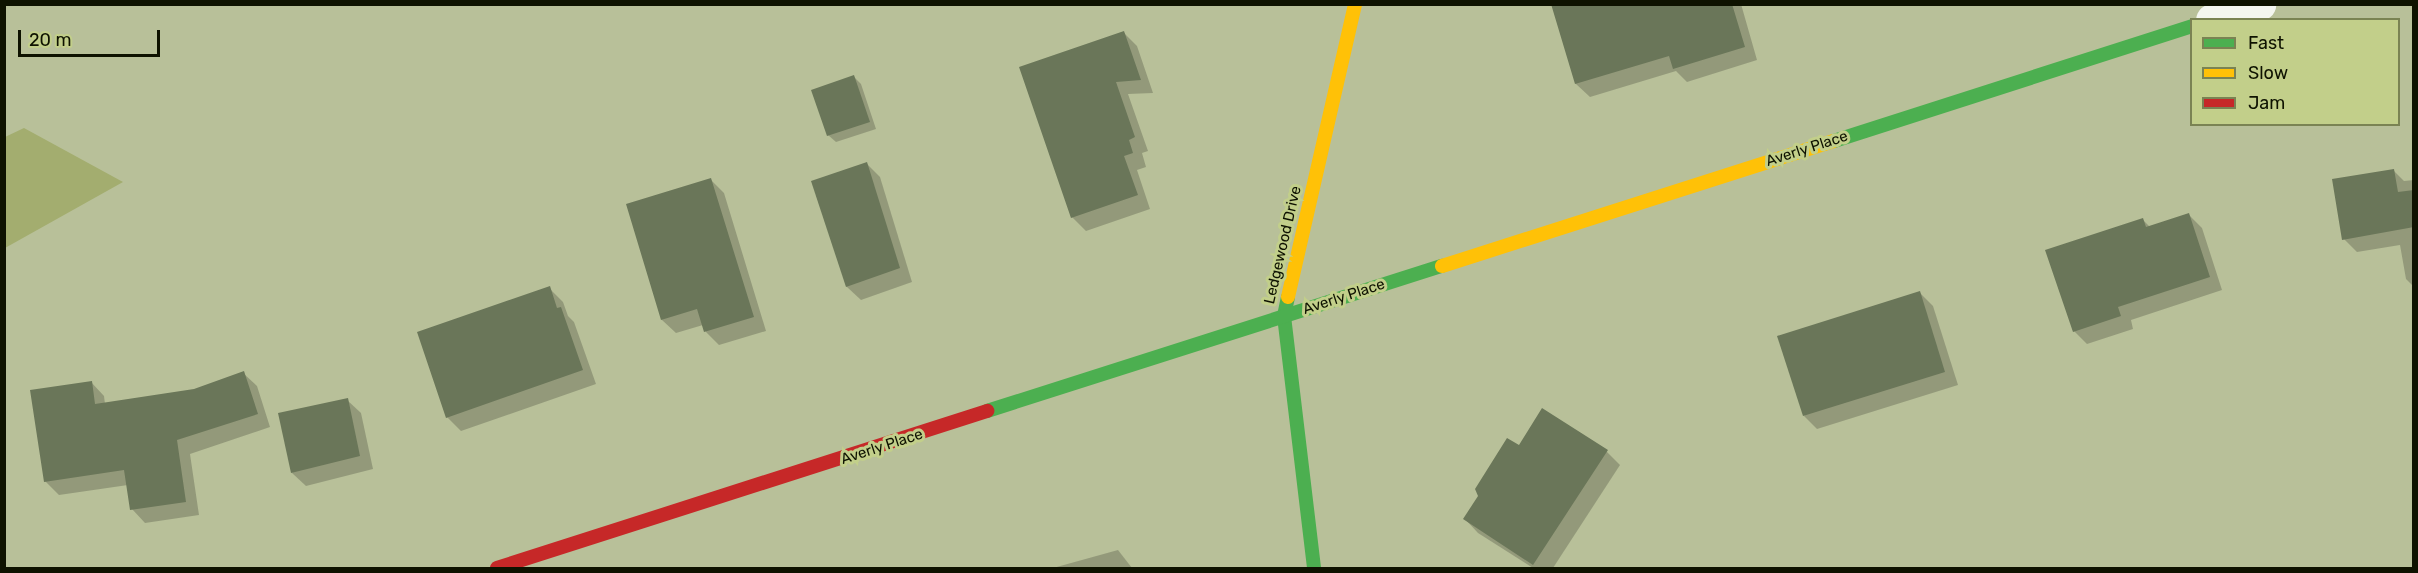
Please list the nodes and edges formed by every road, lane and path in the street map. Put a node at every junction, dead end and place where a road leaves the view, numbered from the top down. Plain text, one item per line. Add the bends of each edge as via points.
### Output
1 (1355, 4) edge
2 (2259, 4) edge
3 (2218, 18) edge
4 (2190, 27) edge
5 (1284, 316) junction
6 (497, 568) edge
7 (1314, 568) edge

1 - 5 street, Ledgewood Drive
2 - 3 street
4 - 5 street, Averly Place
5 - 6 street, Averly Place
5 - 7 street, Ledgewood Drive

